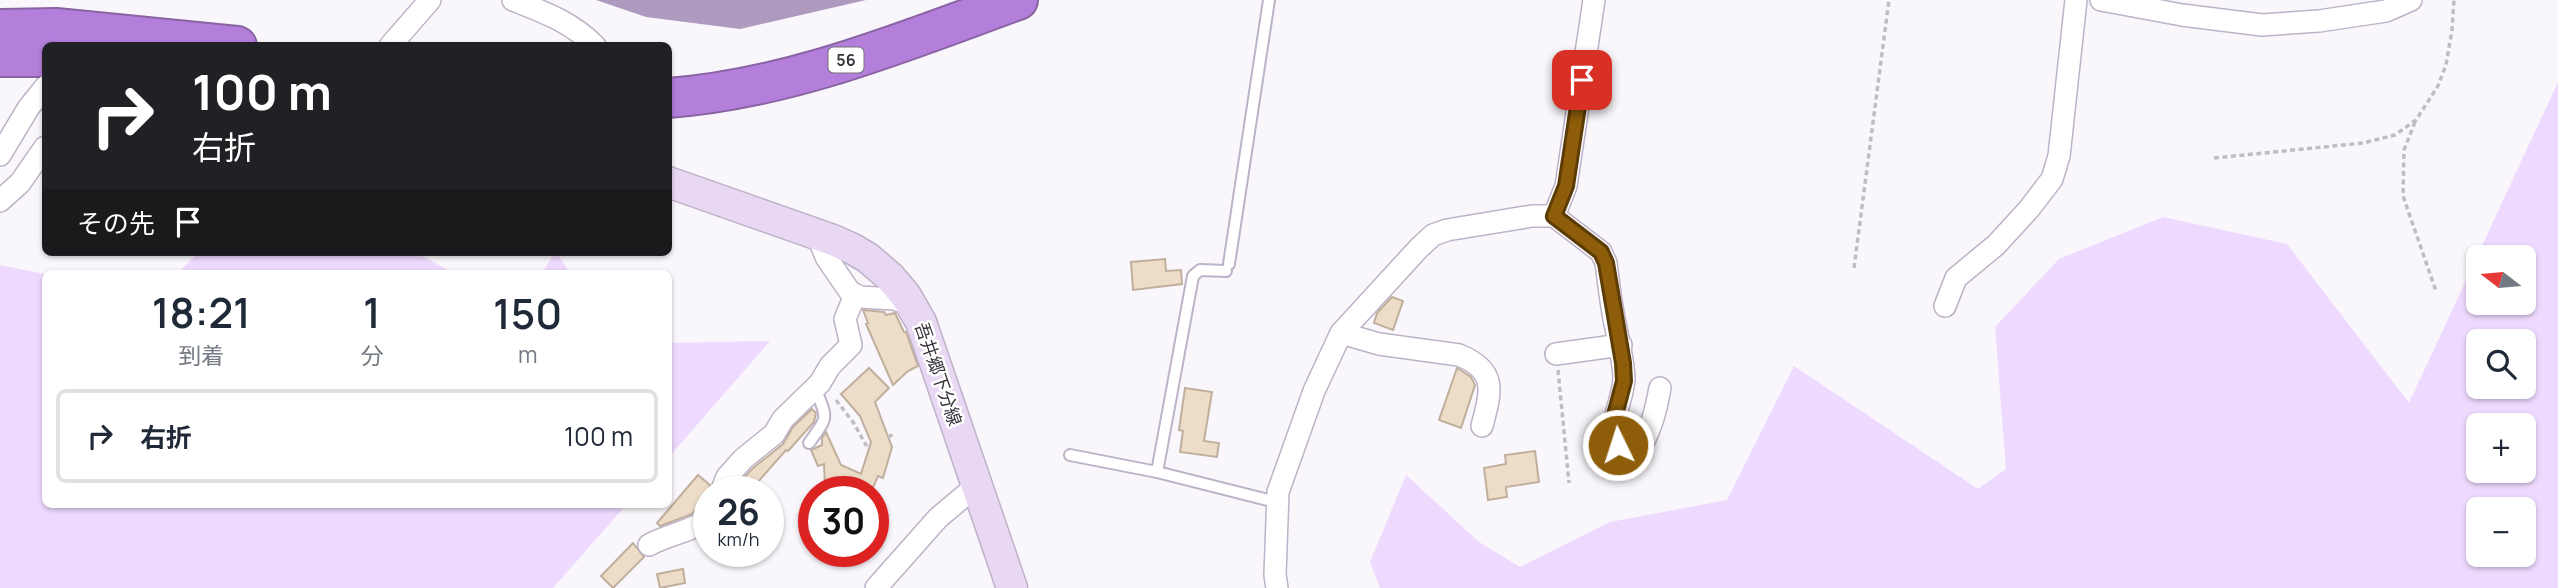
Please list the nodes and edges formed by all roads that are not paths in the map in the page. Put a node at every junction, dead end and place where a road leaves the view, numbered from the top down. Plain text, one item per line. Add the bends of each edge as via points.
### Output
1 (430, 0) edge
2 (513, 0) edge
3 (1018, 0) edge
4 (1269, 0) edge
5 (1594, 0) edge
6 (2076, 0) edge
7 (2101, 0) edge
8 (2411, 0) edge
9 (0, 29) edge
10 (197, 42) edge
11 (393, 42) edge
12 (591, 42) edge
13 (0, 57) edge
14 (42, 57) edge
15 (42, 91) edge
16 (672, 98) edge
17 (42, 151) edge
18 (0, 155) edge
19 (672, 183) edge
20 (0, 201) edge
21 (1554, 216) junction
22 (817, 234) junction
23 (855, 295) junction
24 (912, 305) junction
25 (1945, 306) dead end
26 (1340, 333) junction
27 (1621, 345) junction
28 (1556, 354) road end
29 (818, 385) junction
30 (1660, 388) dead end
31 (1482, 426) dead end
32 (809, 443) dead end
33 (1070, 455) dead end
34 (1157, 472) junction
35 (728, 476) edge
36 (976, 486) junction
37 (1276, 502) junction
38 (693, 529) edge
39 (649, 545) dead end
40 (876, 588) edge
41 (1012, 588) edge
42 (1277, 588) edge

1 - 11 street
2 - 12 street via 549,13
3 - 16 highway, 56 via 841,62 730,92
4 - 34 lane via 1228,268 1200,270 1193,276
5 - 21 street via 1566,186
6 - 25 street via 2059,156 2052,179 1996,245 1956,278
7 - 8 street via 2262,26 2386,11
9 - 10 highway via 56,28
13 - 14 highway
15 - 18 street
17 - 20 street via 20,183
19 - 22 main road, 吾井郷下分線
21 - 26 street via 1433,235
21 - 27 street via 1601,252
22 - 23 street via 833,269
22 - 24 main road, 吾井郷下分線 via 868,258
23 - 24 street
23 - 29 street via 845,319 851,345
24 - 36 main road, 吾井郷下分線
26 - 31 street via 1471,359 1484,370 1489,386
26 - 37 street via 1314,391
27 - 28 street
27 - 30 street via 1624,381 1614,432 1623,450 1638,451 1643,443
29 - 32 lane via 826,418
29 - 35 street
33 - 34 lane
34 - 37 lane
36 - 40 street via 938,518
36 - 41 main road, 吾井郷下分線
37 - 42 street
38 - 39 street

